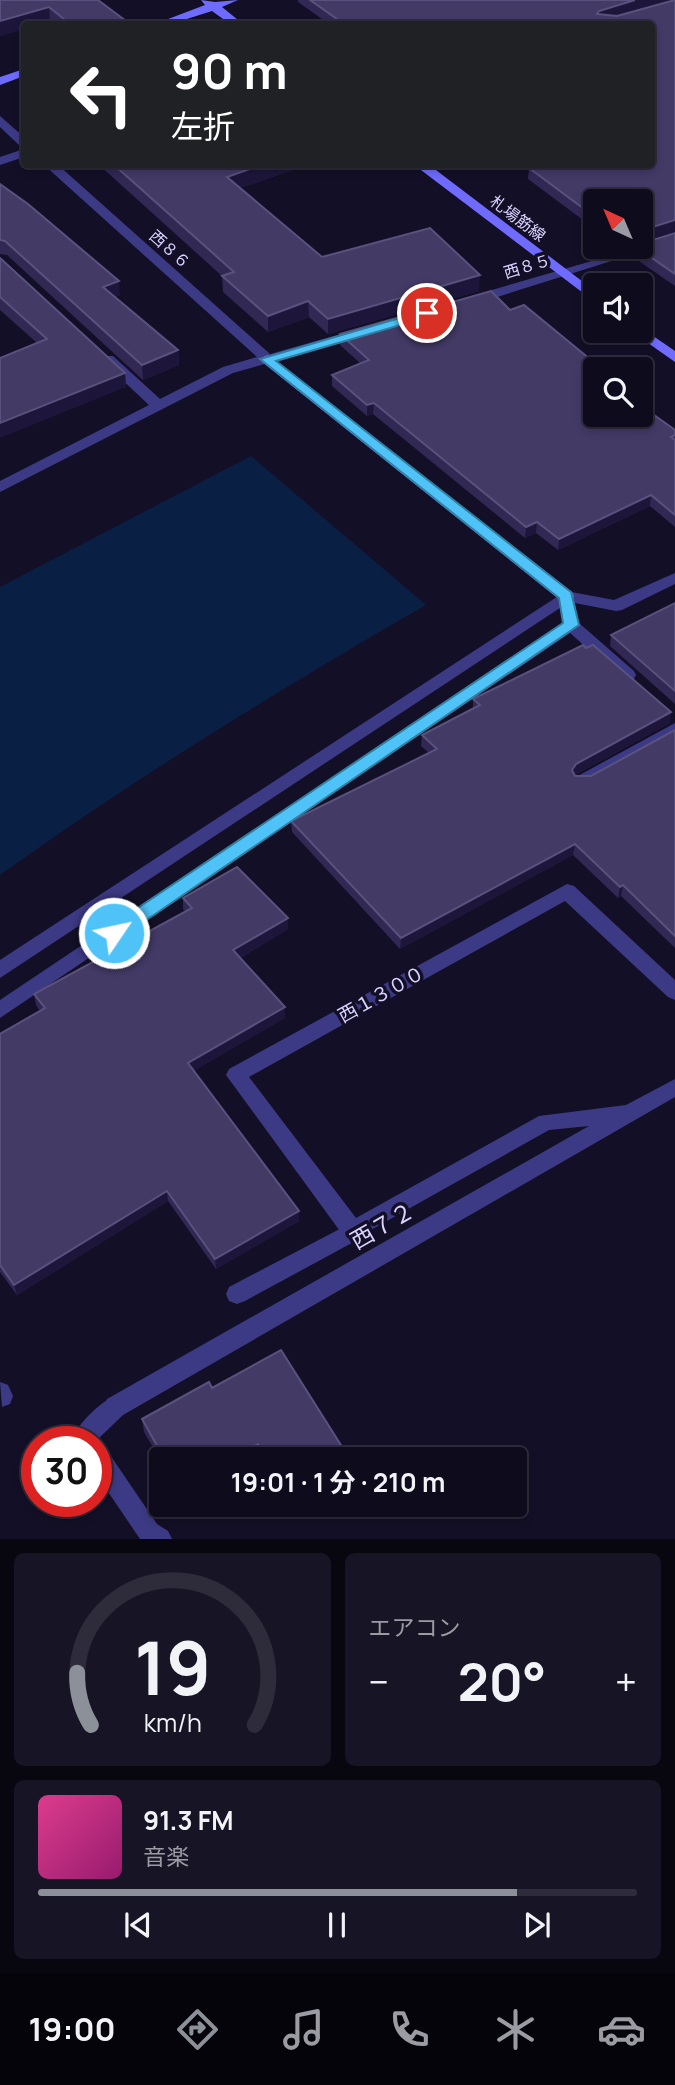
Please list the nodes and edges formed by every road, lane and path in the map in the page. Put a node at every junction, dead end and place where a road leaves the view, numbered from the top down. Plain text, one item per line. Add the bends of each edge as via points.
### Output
1 (232, 0) edge
2 (209, 3) edge
3 (168, 21) edge
4 (233, 21) edge
5 (21, 73) edge
6 (0, 81) edge
7 (0, 120) edge
8 (21, 139) edge
9 (21, 154) edge
10 (0, 161) edge
11 (53, 168) edge
12 (424, 168) edge
13 (675, 237) edge
14 (563, 274) junction
15 (583, 289) edge
16 (454, 306) edge
17 (374, 329) edge
18 (653, 342) edge
19 (100, 351) edge
20 (675, 358) edge
21 (267, 359) junction
22 (159, 406) junction
23 (0, 487) edge
24 (675, 578) edge
25 (566, 596) junction
26 (571, 625) junction
27 (644, 689) edge
28 (675, 729) edge
29 (582, 781) edge
30 (0, 970) edge
31 (675, 992) edge
32 (0, 1010) edge
33 (675, 1087) edge
34 (629, 1113) junction
35 (353, 1231) junction
36 (237, 1294) dead end
37 (96, 1426) edge
38 (112, 1478) edge
39 (160, 1539) edge

1 - 2 street
2 - 3 street
2 - 4 street
5 - 6 street
7 - 8 street
9 - 10 street
11 - 21 street, 西８６
12 - 14 street, 札場筋線
13 - 14 street, 西８５
14 - 15 street, 札場筋線
14 - 16 street, 西８５
17 - 21 street
18 - 20 street
19 - 22 street
21 - 22 street via 228,369
21 - 25 street
22 - 23 street
24 - 25 street via 616,606
25 - 26 street
25 - 30 street
26 - 27 street
26 - 32 street
28 - 29 street
31 - 35 street, 西１３００ via 567,891 236,1075
33 - 34 street, 西７２
34 - 35 street via 545,1122
34 - 37 street, 西７２ via 115,1407
35 - 36 street
38 - 39 street via 149,1532

